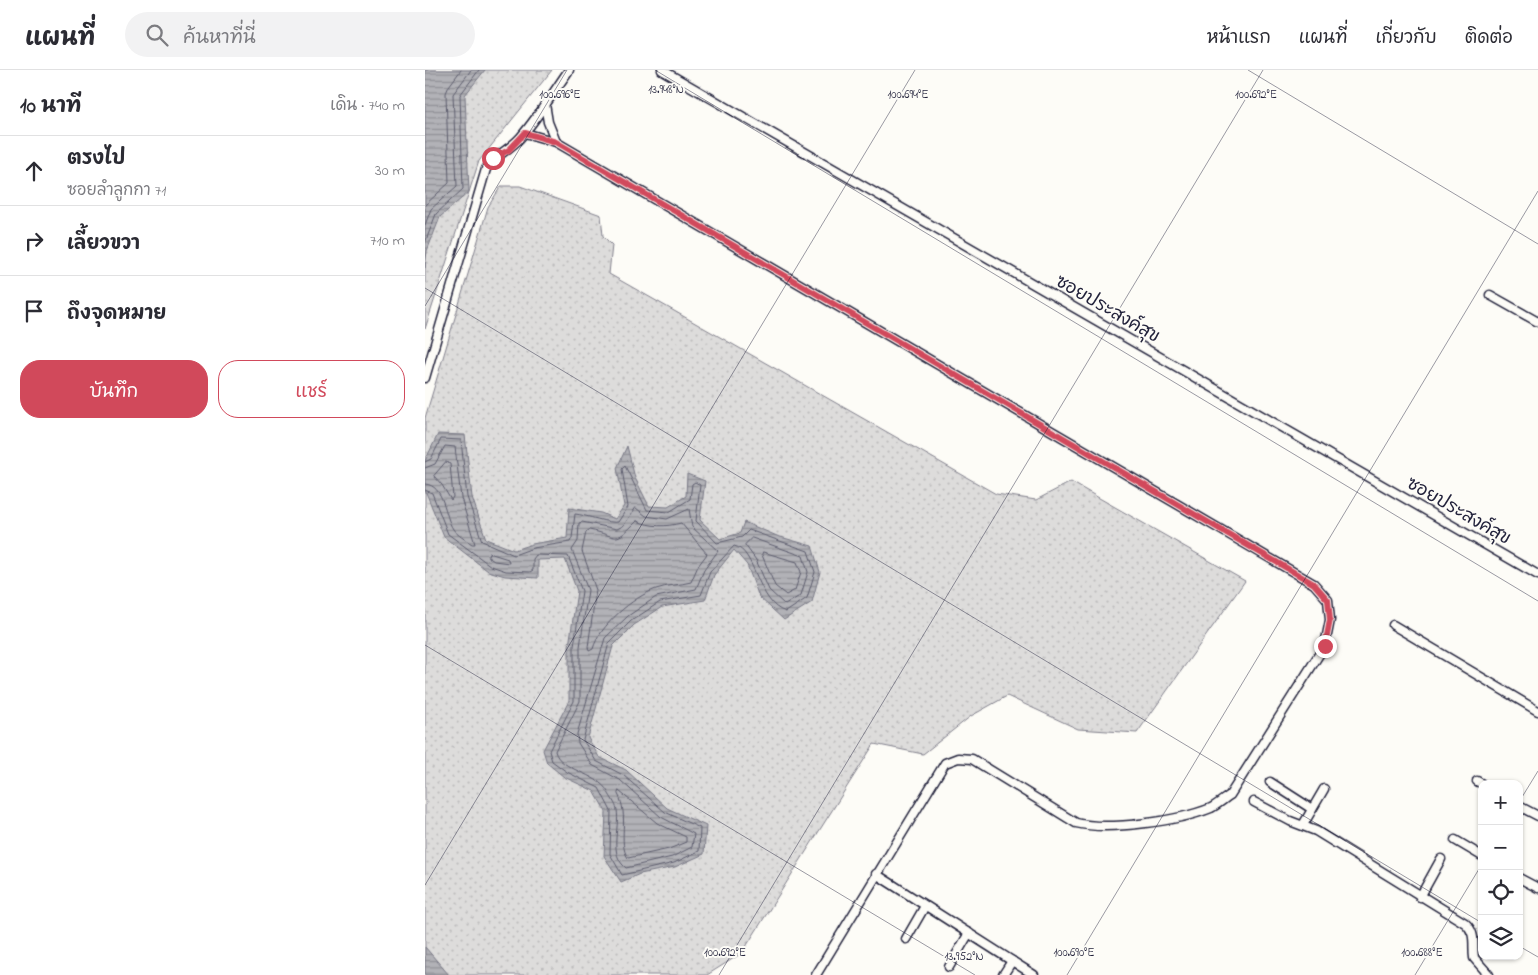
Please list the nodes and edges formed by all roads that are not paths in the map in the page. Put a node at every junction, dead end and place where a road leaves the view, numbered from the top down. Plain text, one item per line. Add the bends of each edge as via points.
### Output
1 (569, 70) edge
2 (662, 70) edge
3 (545, 104) junction
4 (525, 133) junction
5 (556, 142) junction
6 (1491, 295) dead end
7 (1538, 322) edge
8 (425, 378) edge
9 (1538, 575) edge
10 (1393, 625) dead end
11 (1538, 711) edge
12 (1270, 782) dead end
13 (1324, 789) dead end
14 (1254, 802) dead end
15 (1523, 808) edge
16 (1312, 809) junction
17 (1538, 816) edge
18 (1303, 825) junction
19 (1455, 840) dead end
20 (1478, 854) edge
21 (1441, 859) dead end
22 (876, 874) junction
23 (1523, 880) edge
24 (1538, 888) edge
25 (1420, 897) junction
26 (925, 906) junction
27 (969, 933) junction
28 (906, 939) dead end
29 (1012, 961) junction
30 (949, 967) dead end
31 (816, 975) edge
32 (1003, 975) edge
33 (1034, 975) edge
34 (1489, 975) edge

1 - 3 street
2 - 9 street, ซอยประสงค์สุข
3 - 4 street
3 - 5 street
4 - 5 street
4 - 8 street via 509,150 493,158 486,169
5 - 22 street via 1314,584 1328,600 1330,620 1325,646 1230,795 1213,808 1182,818 1093,828 1075,823 973,758 958,758 945,763 933,779
6 - 7 street
10 - 11 street
12 - 16 street
13 - 16 street
14 - 18 street via 1289,822
15 - 17 street
16 - 18 street
18 - 25 street
19 - 20 street
21 - 25 street
22 - 26 street
22 - 31 street
23 - 24 street
25 - 34 street via 1472,929 1474,958
26 - 27 street
26 - 28 street
27 - 29 street
27 - 30 street
29 - 32 street
29 - 33 street

